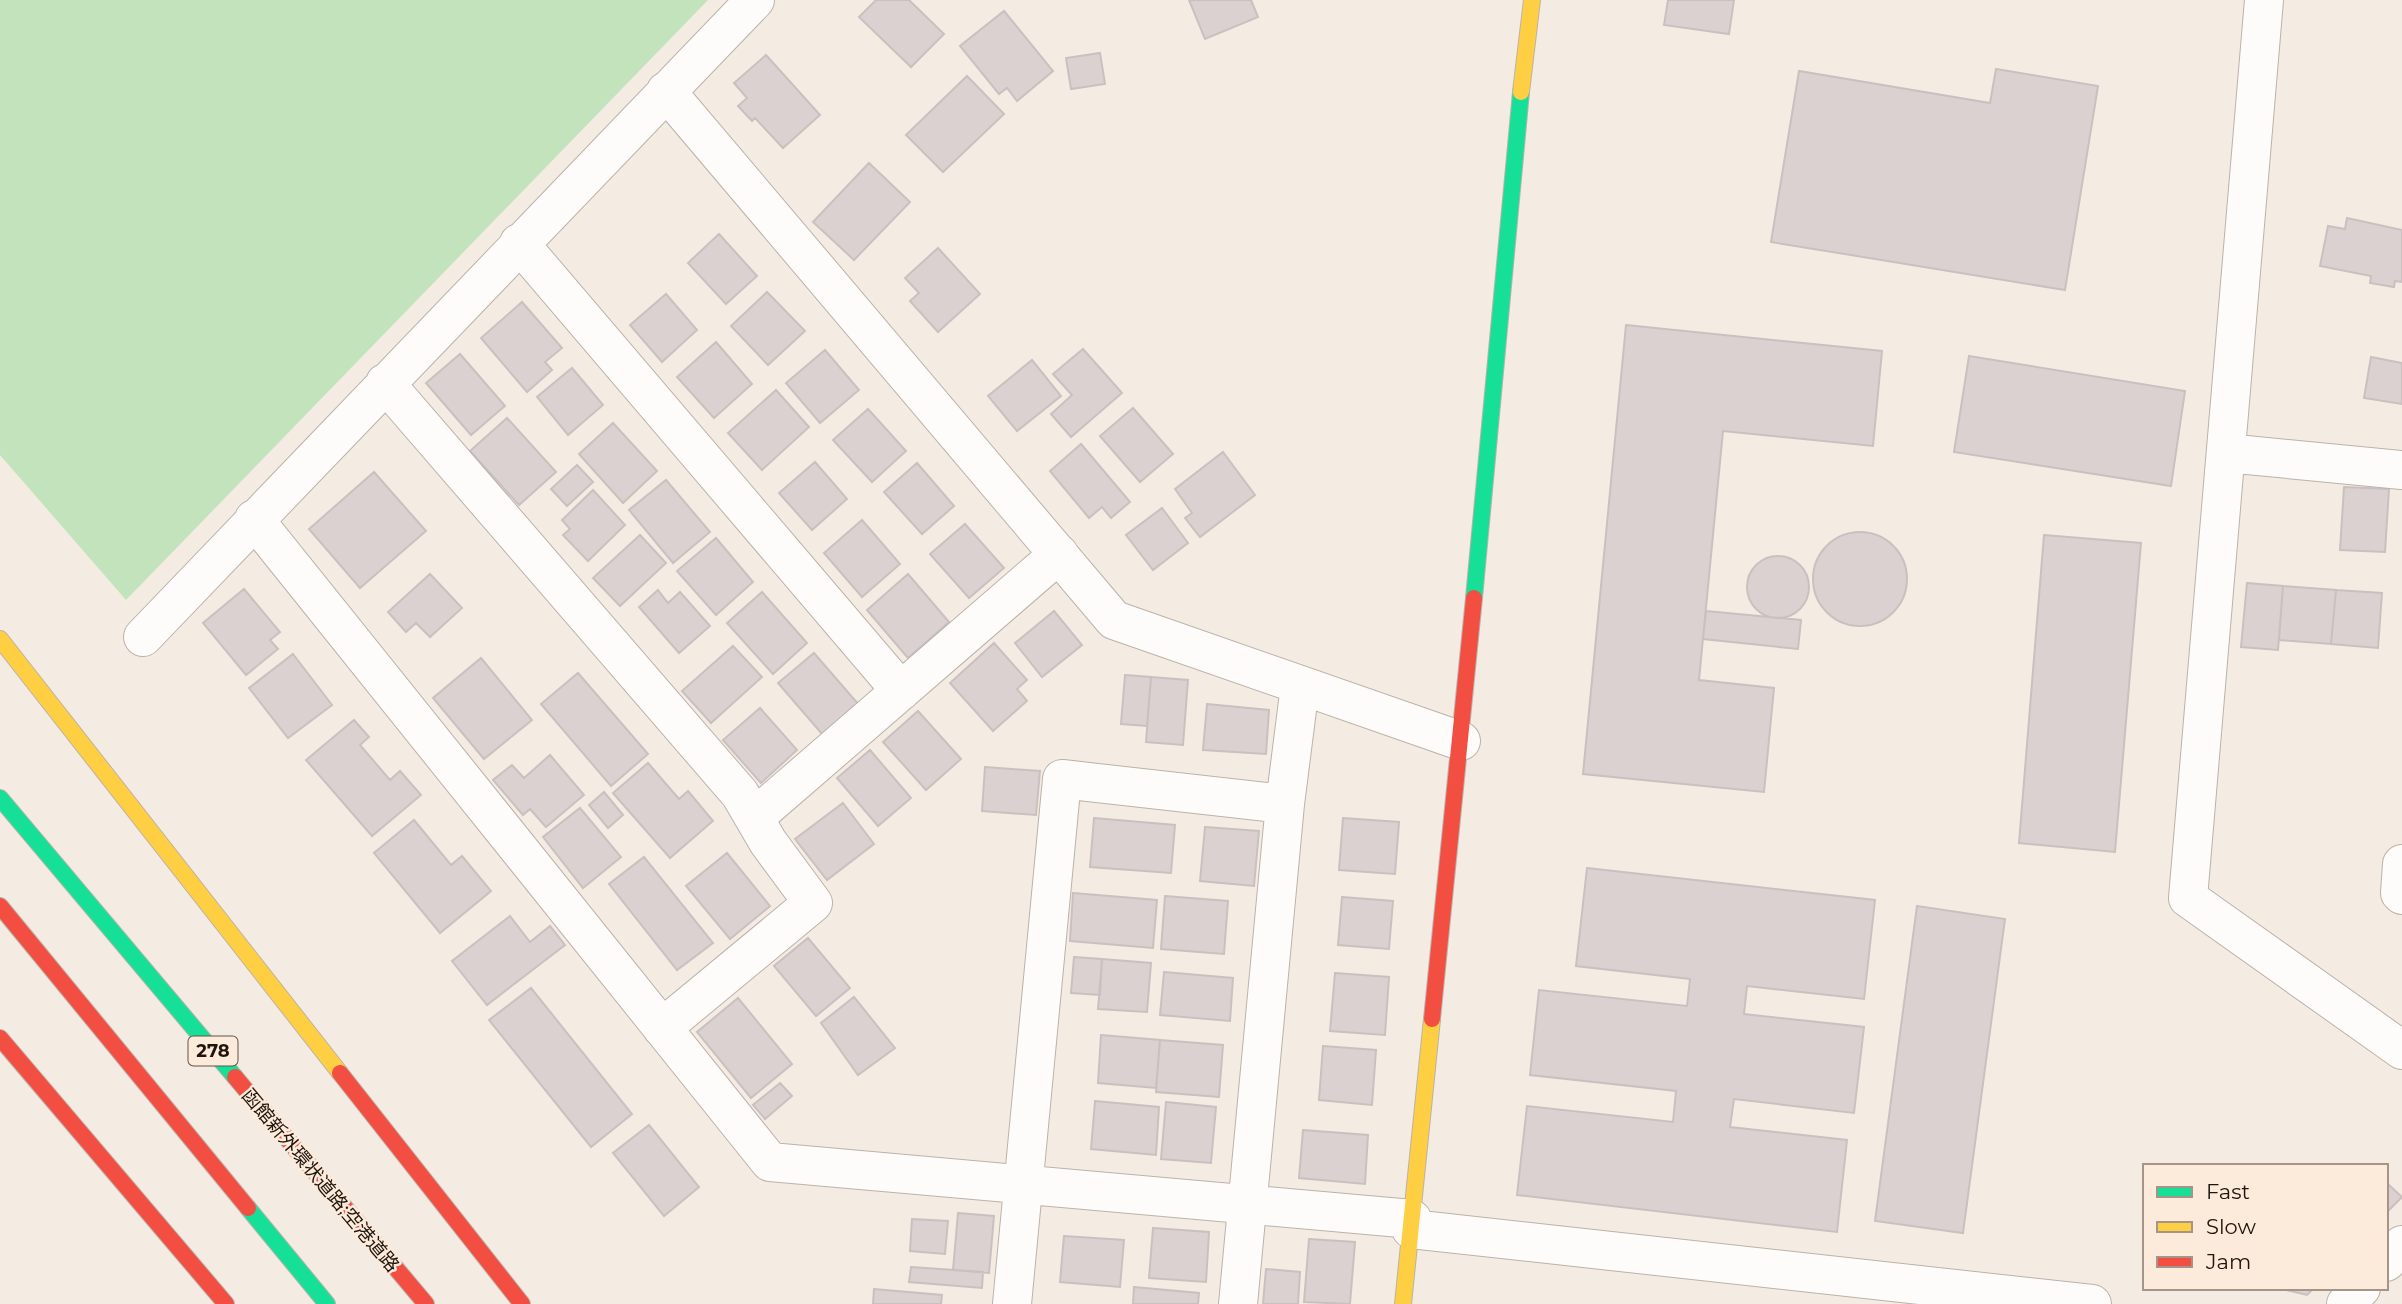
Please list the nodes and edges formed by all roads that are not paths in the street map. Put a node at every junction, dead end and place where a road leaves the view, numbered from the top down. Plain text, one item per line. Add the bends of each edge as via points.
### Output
1 (755, 0) edge
2 (1532, 0) edge
3 (2264, 0) edge
4 (666, 91) junction
5 (519, 243) junction
6 (385, 383) junction
7 (2226, 453) junction
8 (2402, 470) edge
9 (254, 519) junction
10 (1059, 554) junction
11 (142, 637) dead end
12 (0, 639) edge
13 (1300, 686) junction
14 (901, 691) junction
15 (1461, 741) junction
16 (0, 798) edge
17 (1285, 804) junction
18 (755, 817) junction
19 (2402, 864) edge
20 (2402, 895) edge
21 (0, 906) edge
22 (662, 1028) junction
23 (0, 1038) edge
24 (2402, 1050) edge
25 (1023, 1185) junction
26 (1248, 1205) junction
27 (1412, 1224) junction
28 (2402, 1245) edge
29 (2388, 1260) edge
30 (2359, 1290) edge
31 (226, 1304) edge
32 (327, 1304) edge
33 (426, 1304) edge
34 (522, 1304) edge
35 (1012, 1304) edge
36 (1238, 1304) edge
37 (1403, 1304) edge
38 (2092, 1304) edge
39 (2346, 1304) edge

1 - 4 street
2 - 15 main road
3 - 7 street
4 - 5 street
4 - 10 street
5 - 6 street
5 - 14 street
6 - 9 street
6 - 18 street via 740,794
7 - 8 street
7 - 24 street via 2188,898
9 - 11 street
9 - 22 street
10 - 13 street via 1114,620
10 - 14 street
12 - 34 main road
13 - 15 street
13 - 17 street
14 - 18 street
15 - 27 main road
16 - 33 main road, 函館新外環状道路;空港道路 / 278
17 - 25 street via 1062,779
17 - 26 street
18 - 22 street via 813,903
19 - 20 street
21 - 32 main road
22 - 25 street via 769,1162
23 - 31 main road
25 - 26 street
25 - 35 street
26 - 27 street
26 - 36 street
27 - 37 main road
27 - 38 street
28 - 29 street
30 - 39 street

